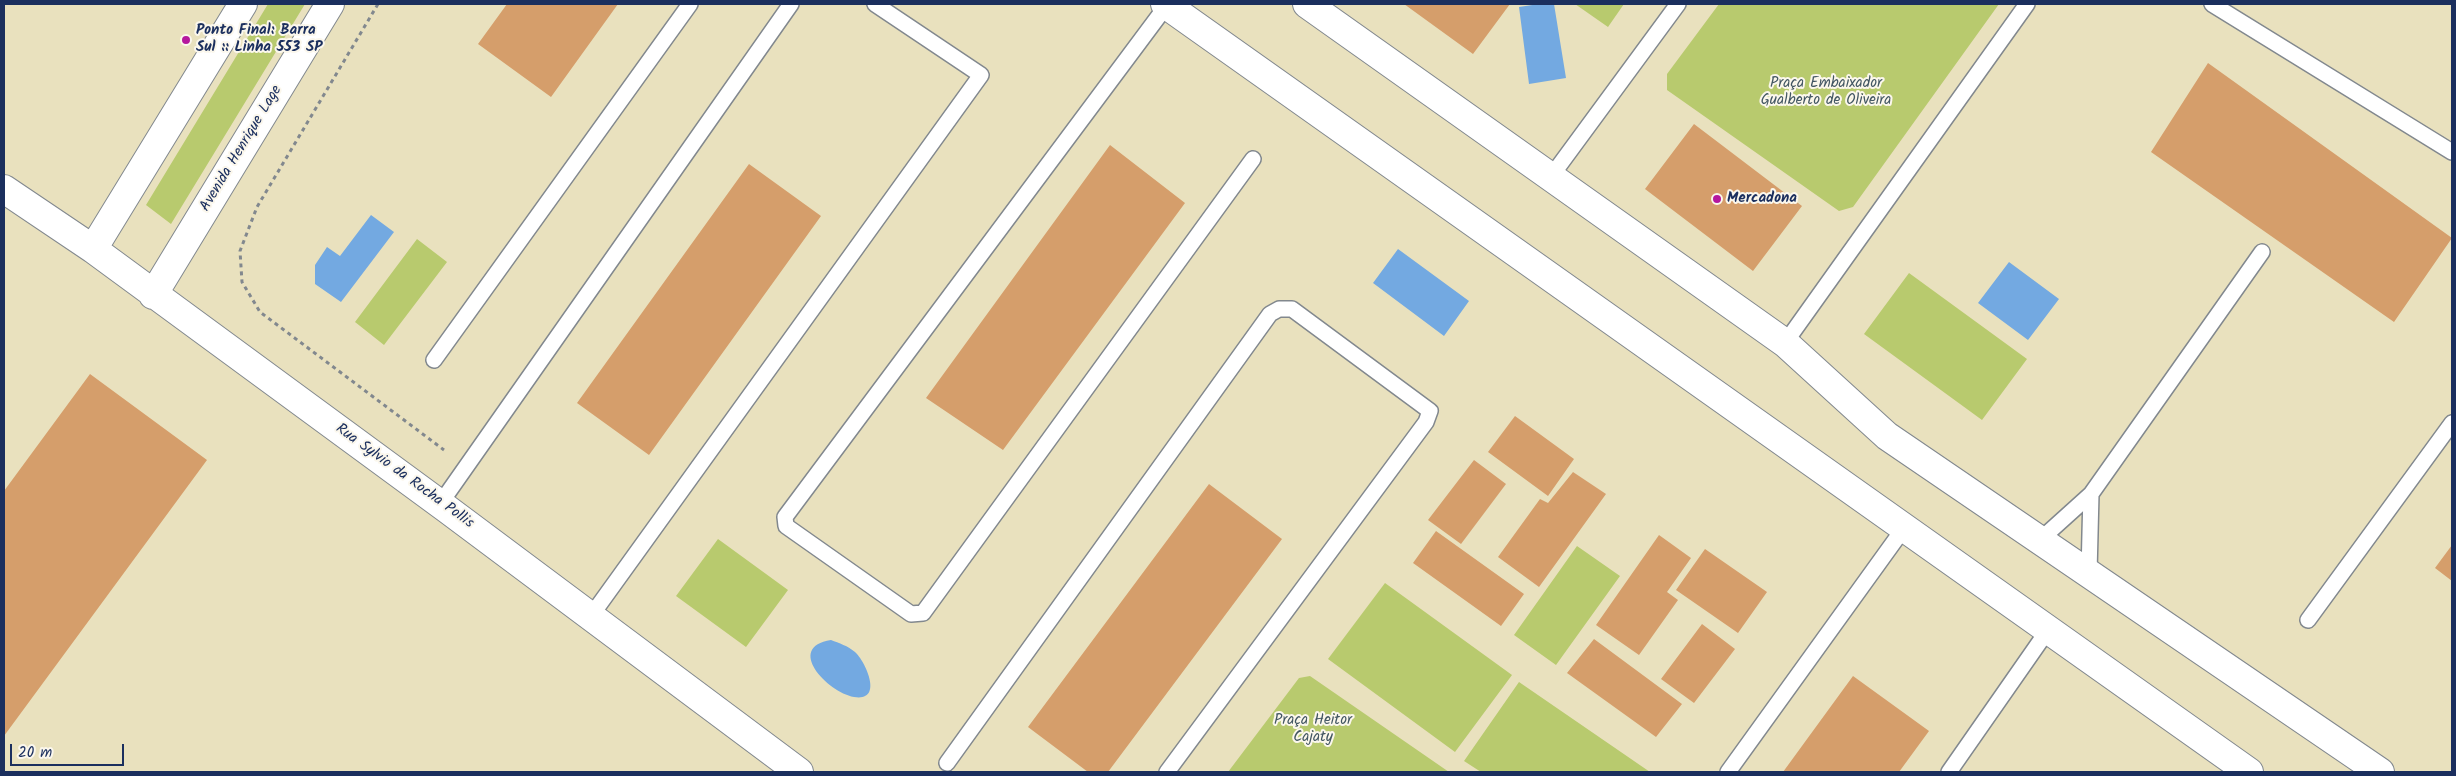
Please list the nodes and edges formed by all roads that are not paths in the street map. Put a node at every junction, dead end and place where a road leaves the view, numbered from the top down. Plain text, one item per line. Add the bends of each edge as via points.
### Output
1 (243, 4) edge
2 (330, 4) edge
3 (690, 4) edge
4 (791, 4) edge
5 (875, 4) edge
6 (1166, 4) edge
7 (1678, 4) edge
8 (2027, 4) edge
9 (2212, 4) edge
10 (1314, 6) edge
11 (2452, 152) edge
12 (1253, 159) dead end
13 (1550, 178) junction
14 (4, 189) edge
15 (93, 249) junction
16 (2262, 252) dead end
17 (153, 295) junction
18 (1785, 343) junction
19 (434, 360) dead end
20 (2452, 423) edge
21 (2091, 494) junction
22 (440, 504) junction
23 (1904, 528) junction
24 (2040, 540) junction
25 (2089, 573) junction
26 (590, 616) junction
27 (2308, 620) dead end
28 (2048, 630) junction
29 (947, 763) dead end
30 (799, 772) edge
31 (1167, 772) edge
32 (1728, 772) edge
33 (1949, 772) edge
34 (2248, 772) edge
35 (2380, 772) edge

1 - 15 street
2 - 17 street, Avenida Henrique Lage
3 - 19 lane
4 - 22 lane
5 - 26 lane via 981,75
6 - 12 lane via 785,517 786,526 911,614 924,613
6 - 23 street
7 - 13 lane
8 - 18 lane
9 - 11 lane
10 - 13 street
13 - 18 street
14 - 15 street, Rua Sylvio da Rocha Pollis
15 - 17 street, Rua Sylvio da Rocha Pollis
16 - 21 lane
17 - 22 street, Rua Sylvio da Rocha Pollis
18 - 24 street via 1887,436
20 - 27 lane
21 - 24 lane
21 - 25 lane
22 - 26 street, Rua Sylvio da Rocha Pollis
23 - 28 street
23 - 32 lane
24 - 25 street
25 - 35 street
26 - 30 street, Rua Sylvio da Rocha Pollis
28 - 33 lane
28 - 34 street
29 - 31 lane via 1270,314 1279,309 1292,309 1430,411 1426,422

